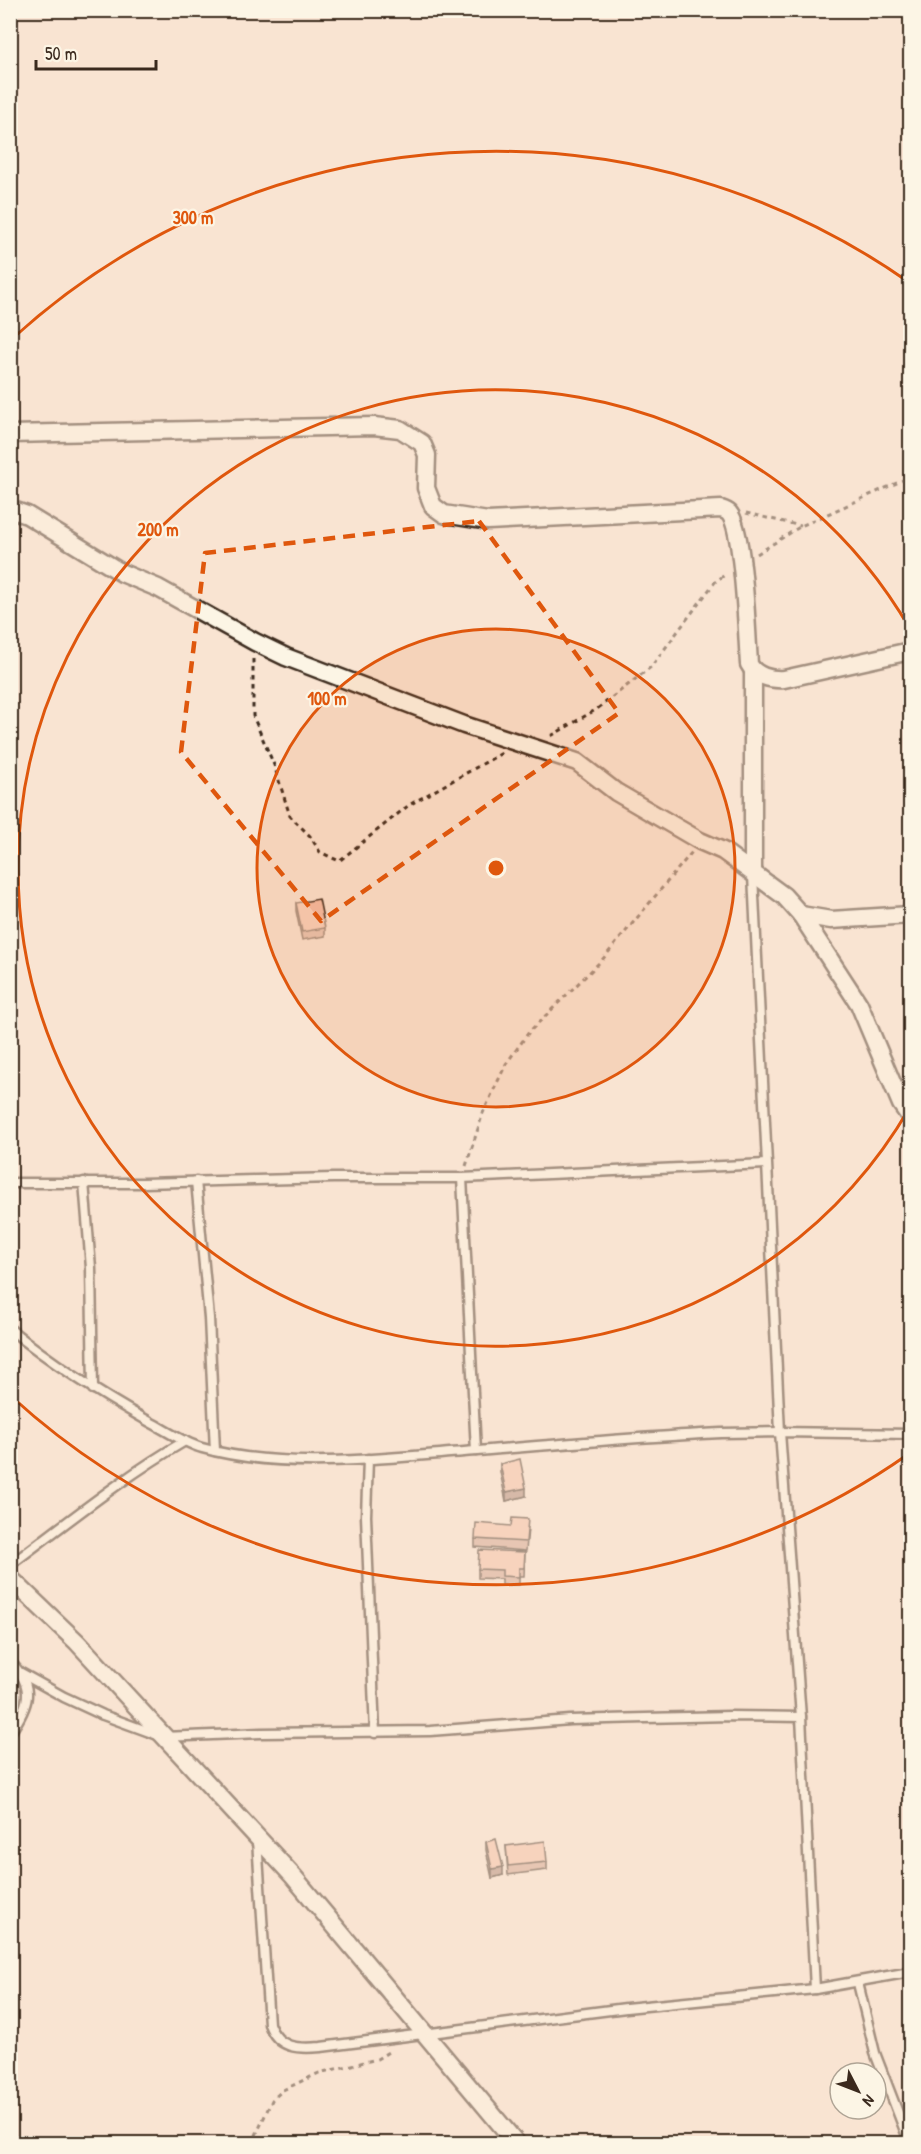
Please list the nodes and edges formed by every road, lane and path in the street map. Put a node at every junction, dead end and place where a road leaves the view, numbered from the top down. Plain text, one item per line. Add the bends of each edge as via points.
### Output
1 (10, 434) edge
2 (909, 478) edge
3 (10, 509) edge
4 (729, 514) junction
5 (801, 526) junction
6 (742, 563) junction
7 (255, 642) junction
8 (910, 651) edge
9 (753, 671) junction
10 (522, 743) junction
11 (700, 841) junction
12 (753, 872) junction
13 (801, 915) junction
14 (910, 915) edge
15 (910, 1117) edge
16 (766, 1164) junction
17 (462, 1178) junction
18 (196, 1181) junction
19 (84, 1182) junction
20 (10, 1183) edge
21 (10, 1329) edge
22 (93, 1389) junction
23 (780, 1432) junction
24 (910, 1434) edge
25 (185, 1441) junction
26 (215, 1451) junction
27 (477, 1451) junction
28 (368, 1459) junction
29 (10, 1565) edge
30 (10, 1578) edge
31 (10, 1662) edge
32 (21, 1673) junction
33 (801, 1717) junction
34 (10, 1733) edge
35 (375, 1733) junction
36 (163, 1737) junction
37 (257, 1837) junction
38 (910, 1972) edge
39 (858, 1983) junction
40 (815, 1989) junction
41 (425, 2034) junction
42 (400, 2037) junction
43 (252, 2144) edge
44 (517, 2144) edge
45 (910, 2144) edge

1 - 4 street via 374,426 400,429 422,443 427,455 426,488 433,506 444,514 488,520 721,508
2 - 5 path
3 - 7 street
4 - 5 path via 741,512
4 - 6 street
5 - 6 path
6 - 9 street via 749,664
6 - 10 path via 716,582 651,667 597,709 554,735
7 - 10 street via 442,717
7 - 10 path via 253,716 290,816 320,852 339,861 409,805
8 - 9 street via 784,679 773,680
9 - 12 street
10 - 11 street via 577,762 616,792
11 - 12 street
11 - 17 path via 602,960 529,1032 506,1064 483,1113
12 - 13 street
12 - 16 lane
13 - 14 street via 831,920
13 - 15 street via 859,1004
16 - 17 lane
16 - 23 lane
17 - 18 lane
17 - 27 lane
18 - 19 lane
18 - 26 lane via 209,1318
19 - 20 lane
19 - 22 lane via 91,1268
21 - 22 lane
22 - 25 lane
23 - 24 lane
23 - 27 lane
23 - 33 lane
25 - 26 lane
25 - 29 lane via 146,1464
26 - 28 lane via 286,1460
27 - 28 lane
28 - 35 lane via 366,1516
30 - 36 street via 77,1642
31 - 32 lane
32 - 34 lane via 27,1701
32 - 36 lane via 102,1715
33 - 35 lane via 580,1720
33 - 40 lane
35 - 36 lane
36 - 37 street
37 - 41 street
37 - 42 lane via 269,2024 273,2034 294,2048
38 - 39 lane
39 - 40 lane
39 - 45 lane via 875,2054
40 - 41 lane
41 - 42 lane
41 - 44 street
42 - 43 path via 377,2059 319,2073 283,2090 272,2100

